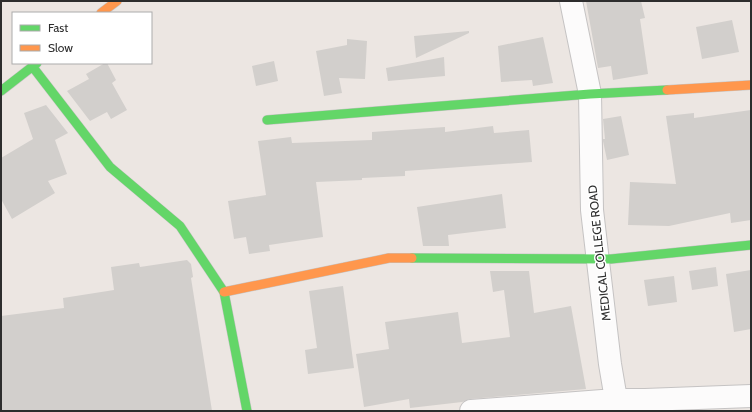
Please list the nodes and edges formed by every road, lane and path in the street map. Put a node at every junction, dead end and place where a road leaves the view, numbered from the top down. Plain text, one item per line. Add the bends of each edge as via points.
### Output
1 (116, 1) edge
2 (571, 1) edge
3 (102, 12) edge
4 (34, 65) edge
5 (751, 85) edge
6 (1, 91) edge
7 (590, 94) junction
8 (267, 120) dead end
9 (751, 245) edge
10 (598, 259) junction
11 (224, 292) junction
12 (751, 396) edge
13 (617, 405) edge
14 (247, 411) edge
15 (471, 411) edge

1 - 3 street
2 - 7 street, MEDICAL COLLEGE ROAD
4 - 6 street
4 - 11 street via 110,168 180,226
5 - 7 street
7 - 8 street
7 - 10 street, MEDICAL COLLEGE ROAD via 592,210
9 - 10 street
10 - 11 street via 389,258
10 - 13 street, MEDICAL COLLEGE ROAD
11 - 14 street
12 - 13 street via 645,400
13 - 15 street

